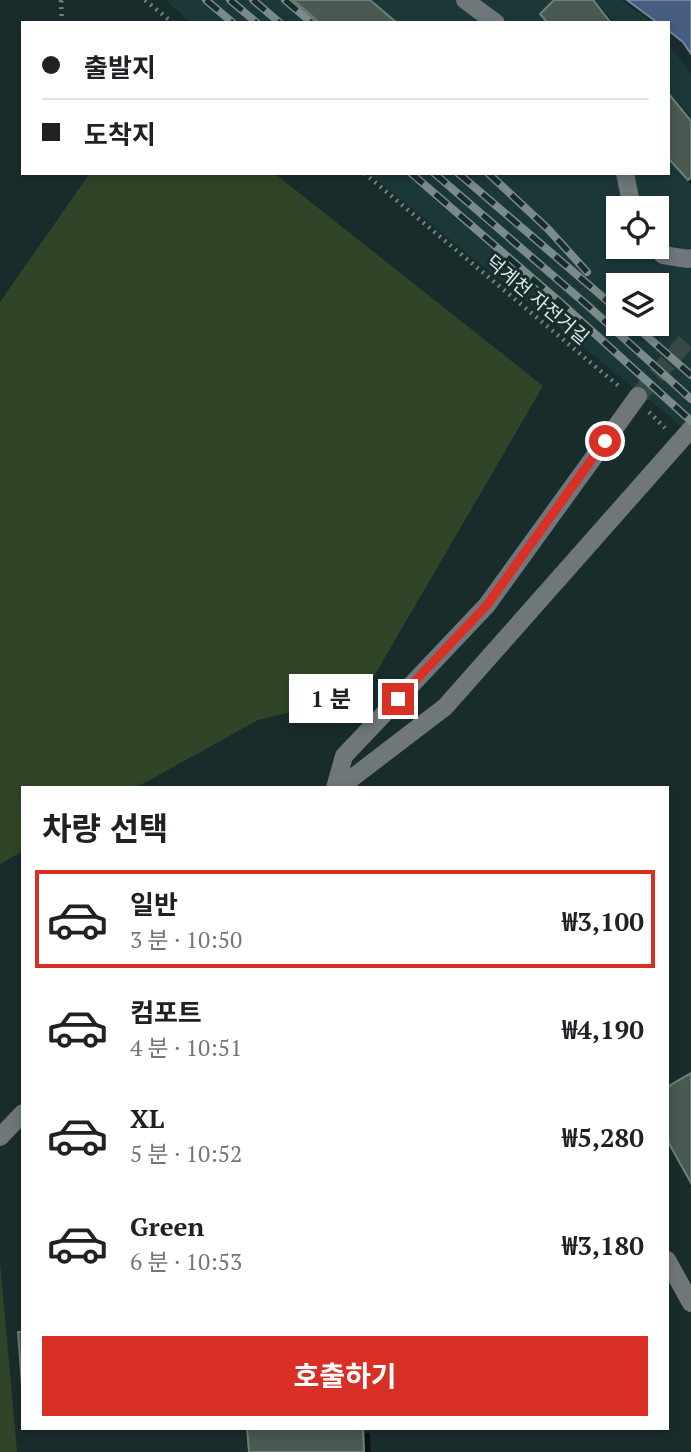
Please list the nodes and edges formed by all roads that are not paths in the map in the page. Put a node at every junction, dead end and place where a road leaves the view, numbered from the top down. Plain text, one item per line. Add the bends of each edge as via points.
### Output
1 (466, 0) edge
2 (493, 21) edge
3 (625, 175) edge
4 (630, 196) edge
5 (669, 256) edge
6 (691, 258) edge
7 (636, 398) tunnel mouth
8 (691, 429) edge
9 (337, 786) edge
10 (340, 786) edge
11 (669, 1264) edge
12 (691, 1303) edge

1 - 2 lane
3 - 4 lane
5 - 6 lane
7 - 9 lane via 487,605 344,756
8 - 10 lane via 445,707
11 - 12 lane

